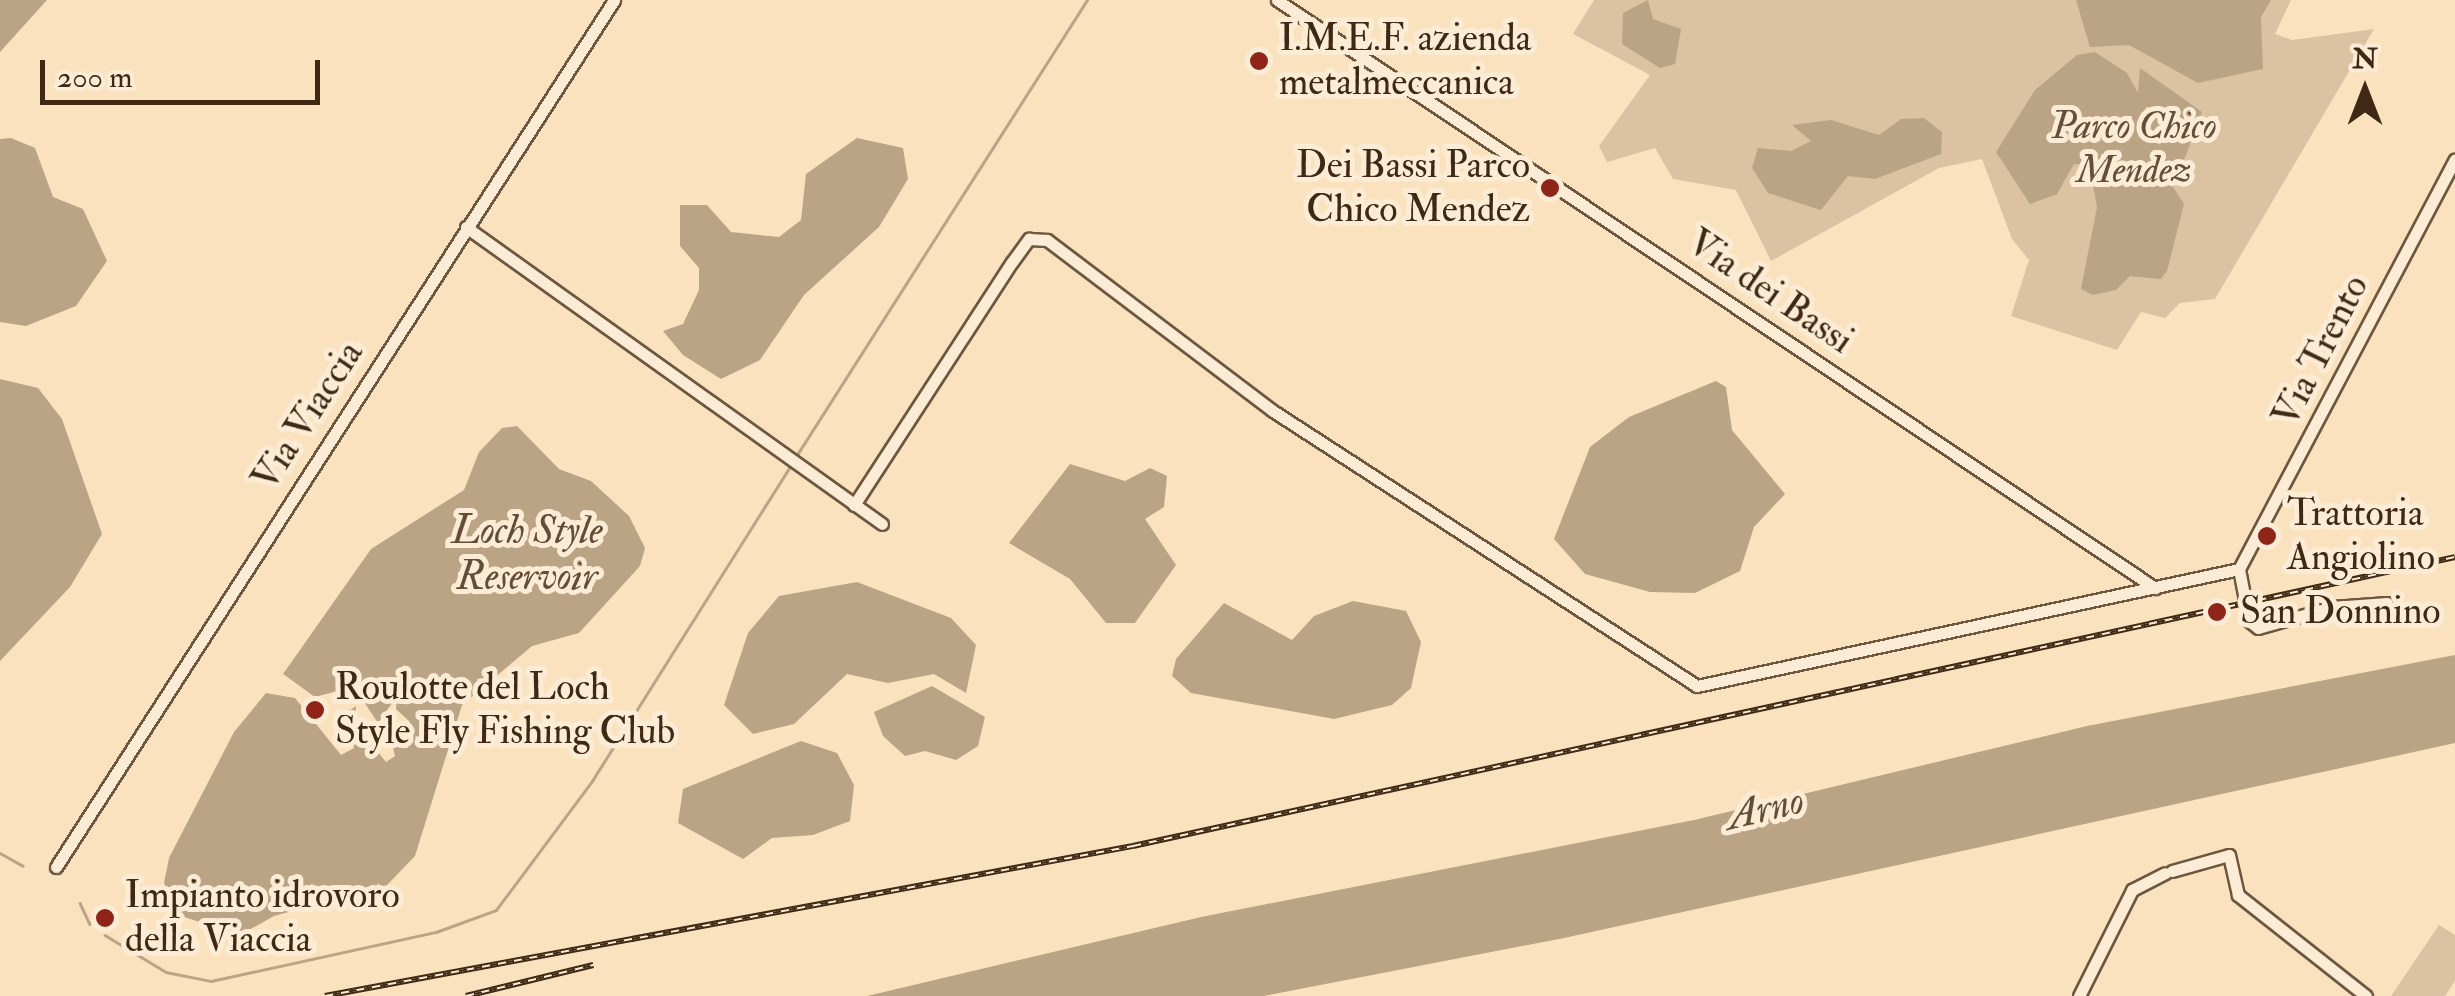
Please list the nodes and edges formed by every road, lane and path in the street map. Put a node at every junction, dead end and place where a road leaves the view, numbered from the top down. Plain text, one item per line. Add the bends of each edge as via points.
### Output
1 (614, 0) edge
2 (1277, 0) edge
3 (2455, 160) edge
4 (466, 226) junction
5 (854, 505) junction
6 (882, 524) dead end
7 (2239, 569) junction
8 (2155, 588) junction
9 (2244, 600) dead end
10 (2387, 603) dead end
11 (2249, 622) dead end
12 (56, 867) dead end
13 (2079, 996) edge
14 (2366, 996) edge

1 - 4 street, Via Viaccia
2 - 8 street, Via dei Bassi
3 - 7 street, Via Trento
4 - 5 street
4 - 12 street, Via Viaccia
5 - 6 street
5 - 8 street via 1012,262 1029,239 1047,240 1273,411 1698,686
7 - 8 street
7 - 9 street
10 - 11 street via 2332,606 2258,628
13 - 14 street via 2132,890 2229,855 2238,894

